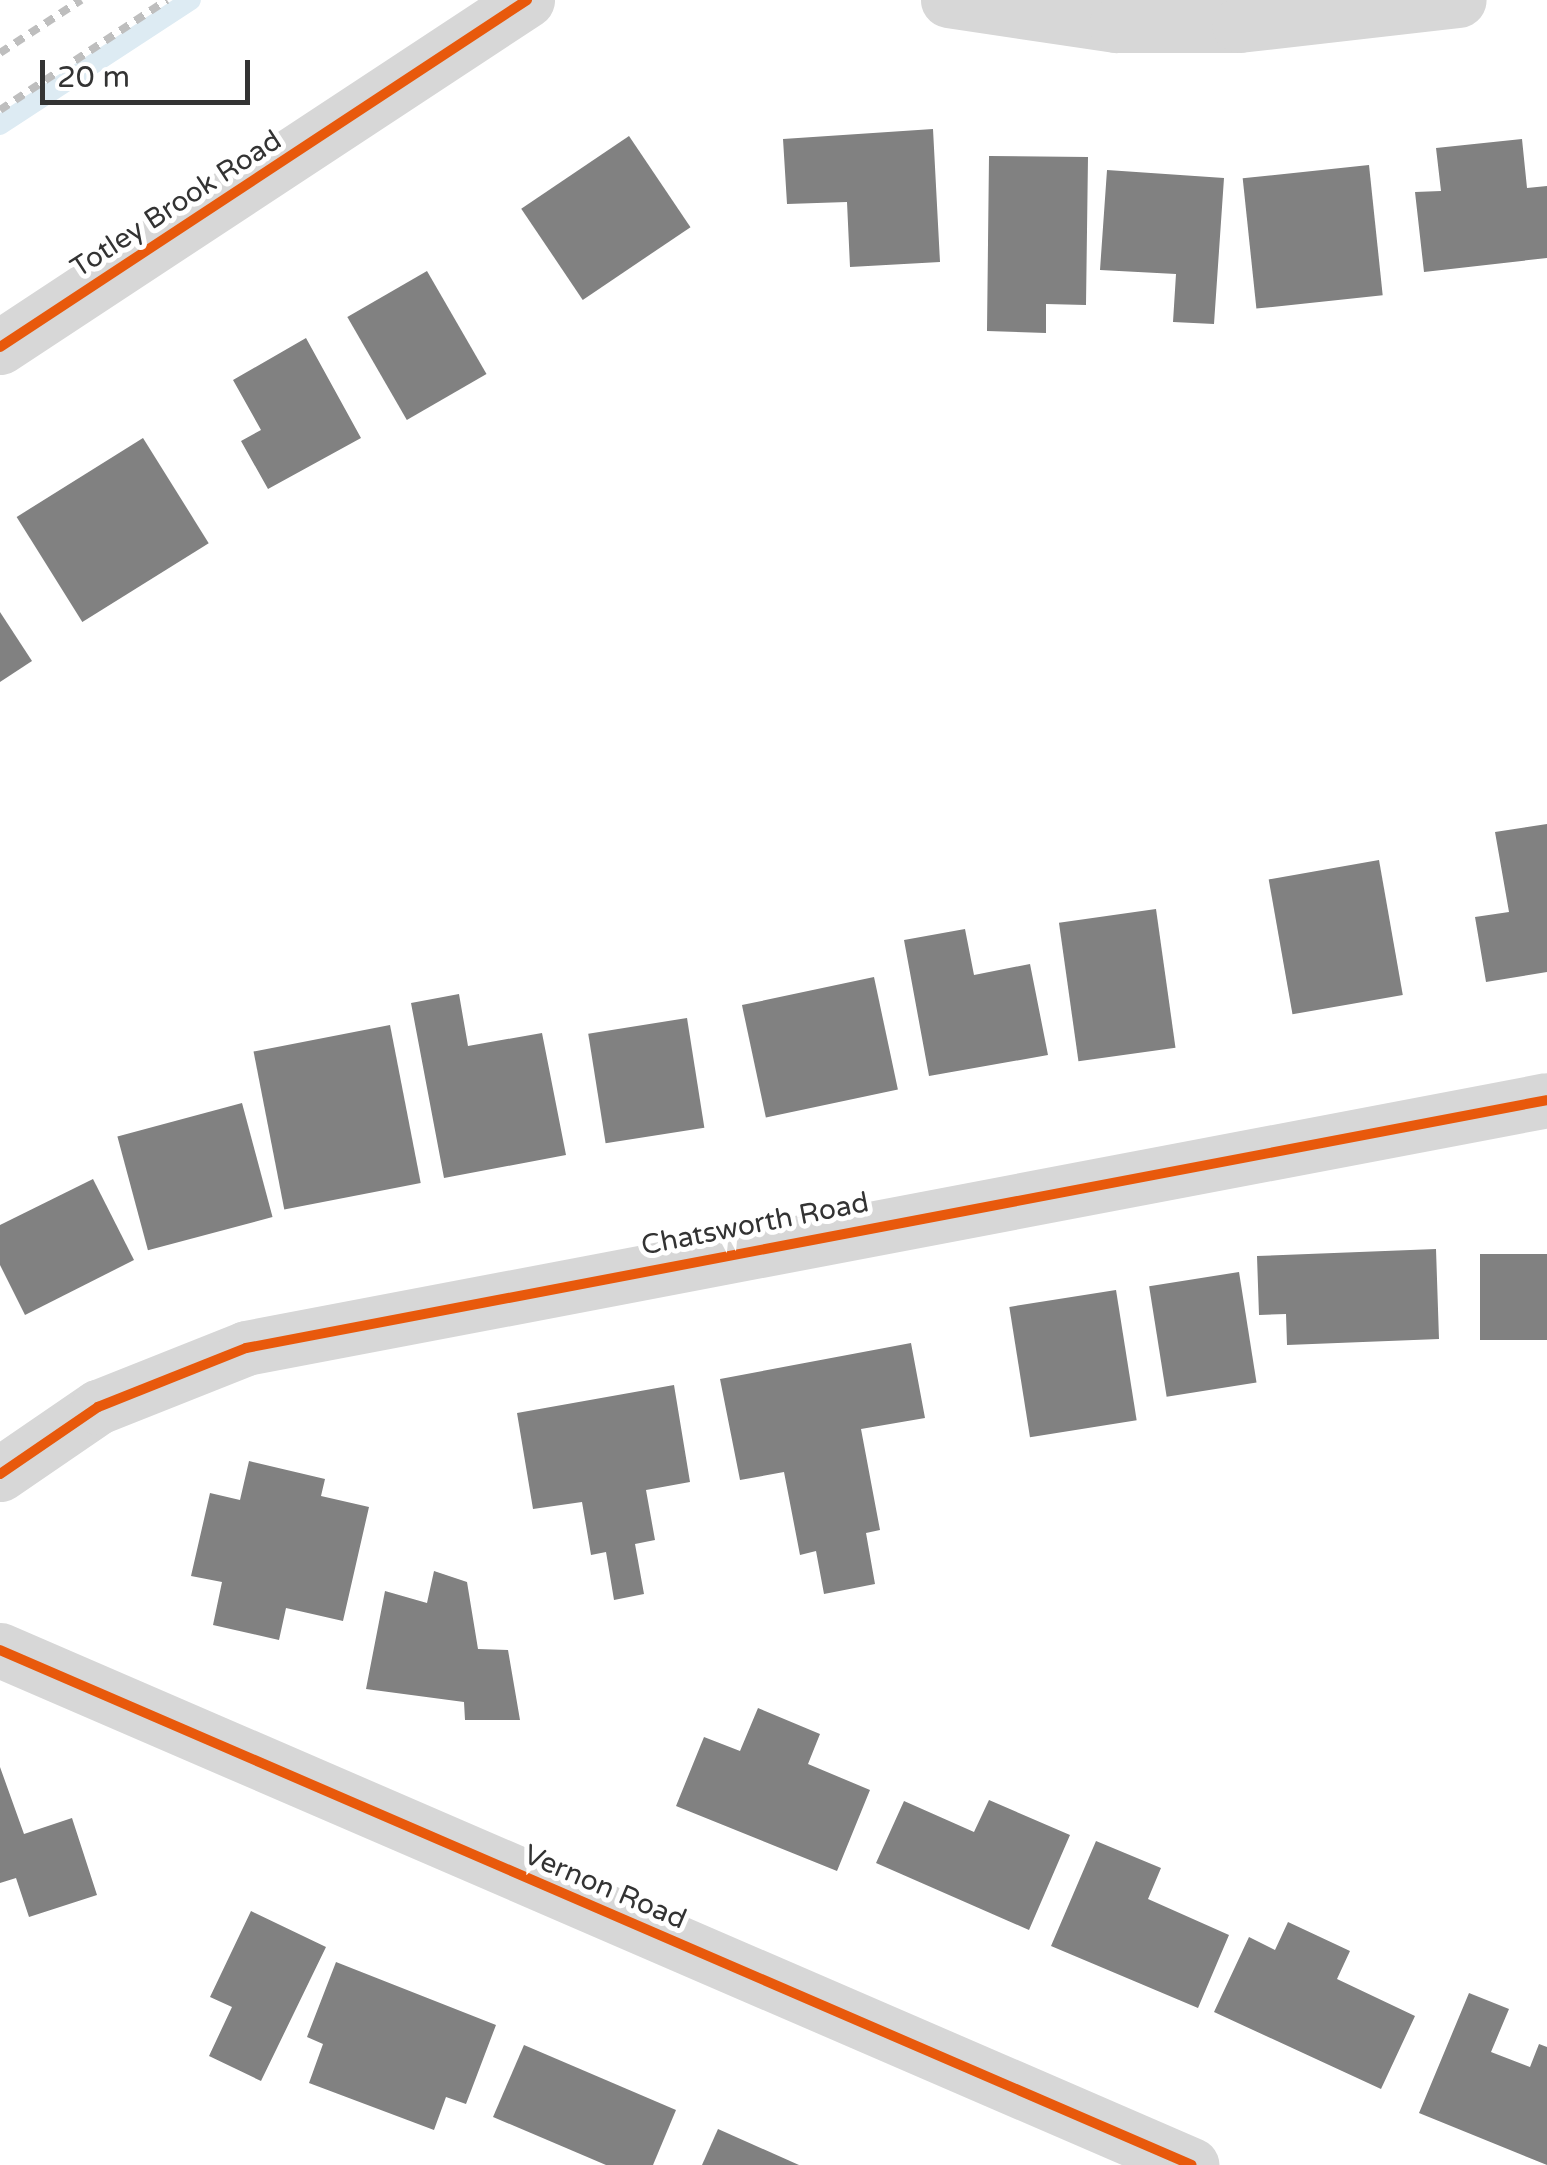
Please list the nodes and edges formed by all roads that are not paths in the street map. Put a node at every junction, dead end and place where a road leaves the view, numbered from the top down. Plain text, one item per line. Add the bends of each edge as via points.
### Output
1 (527, 0) edge
2 (948, 0) edge
3 (1459, 0) edge
4 (0, 347) edge
5 (1547, 1100) edge
6 (0, 1474) edge
7 (0, 1650) edge
8 (1192, 2165) edge

1 - 4 street, Totley Brook Road
2 - 3 street via 1116,26 1239,25
5 - 6 street, Chatsworth Road via 264,1343 98,1407
7 - 8 street, Vernon Road

